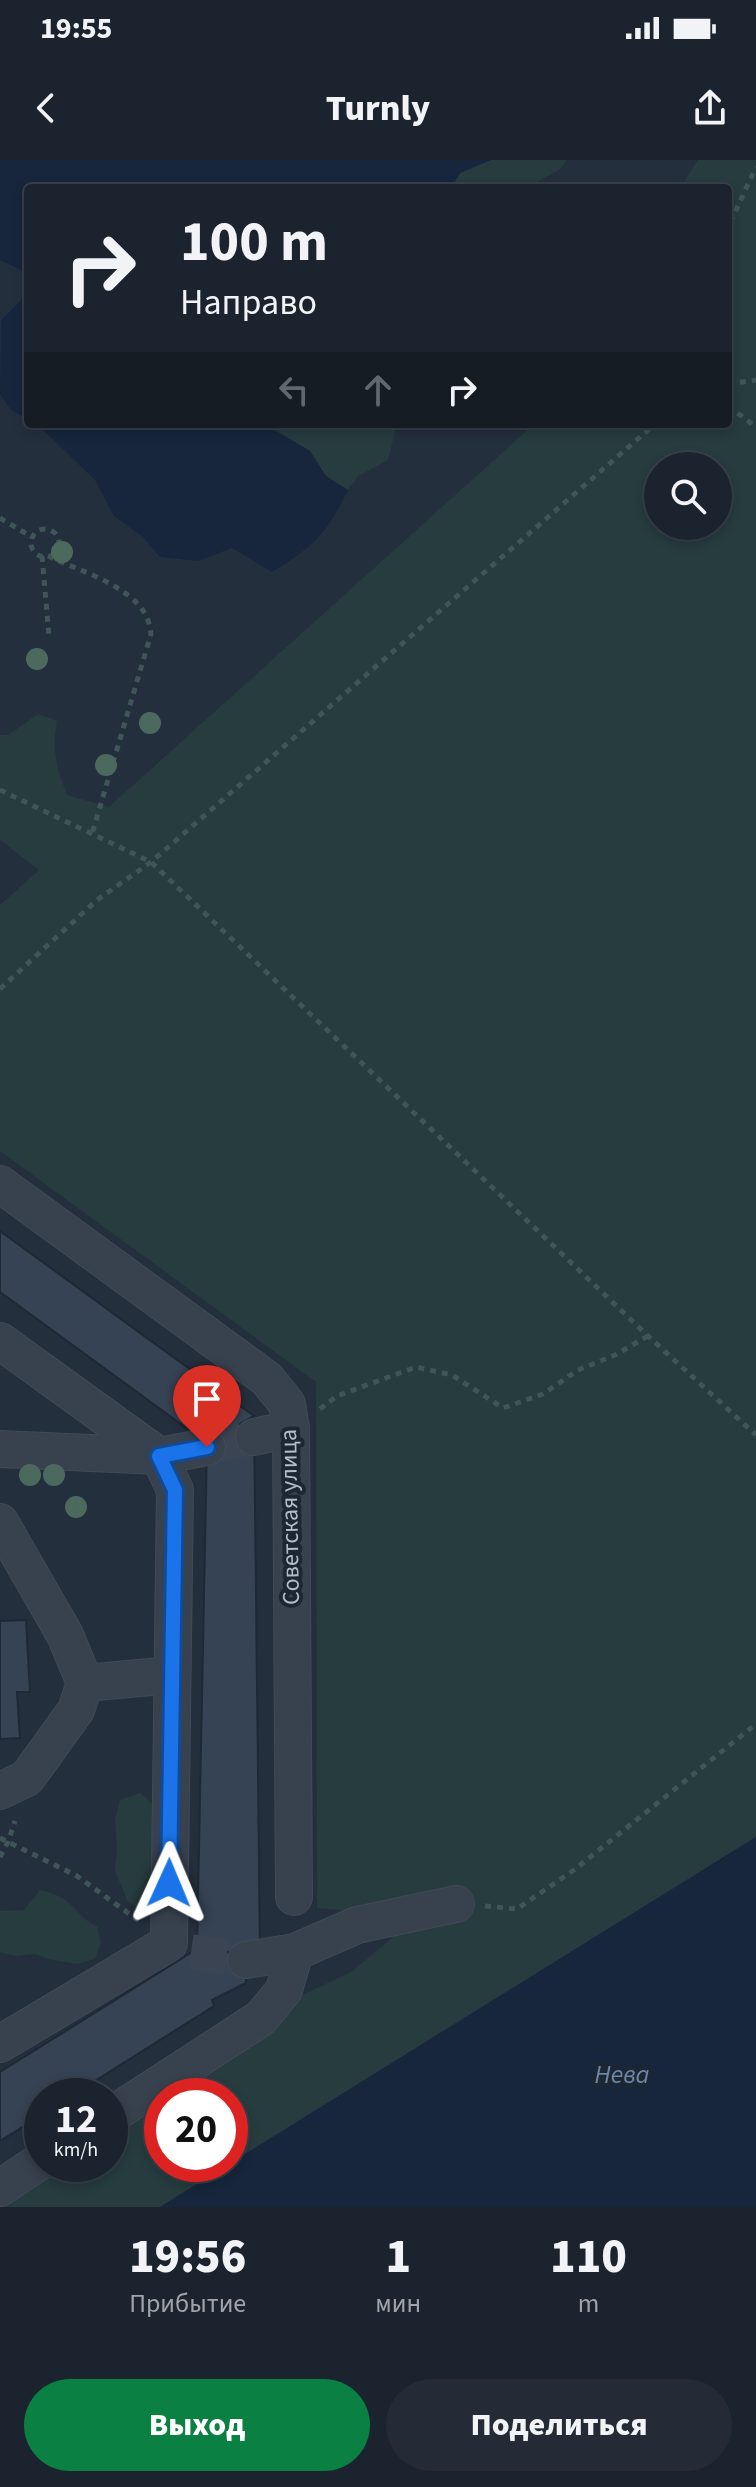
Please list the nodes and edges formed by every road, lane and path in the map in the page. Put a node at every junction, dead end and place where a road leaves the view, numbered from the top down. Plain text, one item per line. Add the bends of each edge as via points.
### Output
1 (756, 167) edge
2 (732, 219) edge
3 (756, 380) edge
4 (732, 383) edge
5 (732, 409) edge
6 (756, 427) edge
7 (650, 428) edge
8 (0, 518) edge
9 (32, 537) junction
10 (45, 556) junction
11 (49, 636) dead end
12 (0, 790) edge
13 (92, 834) junction
14 (151, 862) junction
15 (0, 989) edge
16 (0, 1184) edge
17 (648, 1336) junction
18 (0, 1341) edge
19 (291, 1429) junction
20 (756, 1435) edge
21 (254, 1437) tunnel mouth
22 (207, 1447) tunnel mouth
23 (0, 1449) edge
24 (159, 1456) junction
25 (0, 1522) edge
26 (172, 1675) junction
27 (85, 1683) junction
28 (756, 1724) edge
29 (0, 1791) edge
30 (0, 1838) edge
31 (294, 1897) dead end
32 (456, 1904) joint
33 (180, 1947) junction
34 (295, 1952) junction
35 (246, 1960) tunnel mouth
36 (0, 2044) edge
37 (128, 2104) edge
38 (24, 2172) edge
39 (0, 2188) edge

1 - 2 path
3 - 4 path
5 - 6 path
7 - 14 path
8 - 9 path
9 - 10 path via 33,551
9 - 10 path via 44,528 57,535 58,550
10 - 11 path
10 - 13 path via 118,588 136,602 151,634
12 - 13 path
13 - 14 path
14 - 15 path via 97,900
14 - 17 path
16 - 19 street, Советская улица via 267,1379 287,1404
17 - 19 path via 578,1370 543,1394 503,1408 452,1375 416,1367 337,1396
17 - 20 path
18 - 24 street
19 - 21 street
19 - 31 street, Советская улица
22 - 24 street
23 - 24 street
24 - 26 street via 175,1490
25 - 27 street via 65,1635
26 - 27 street
26 - 33 street
27 - 29 street via 76,1710 27,1778
28 - 32 path via 574,1870 517,1909
30 - 33 path via 77,1876
32 - 34 street via 357,1925
33 - 36 street
34 - 35 street
34 - 37 street via 284,1990 261,2018
38 - 39 street

